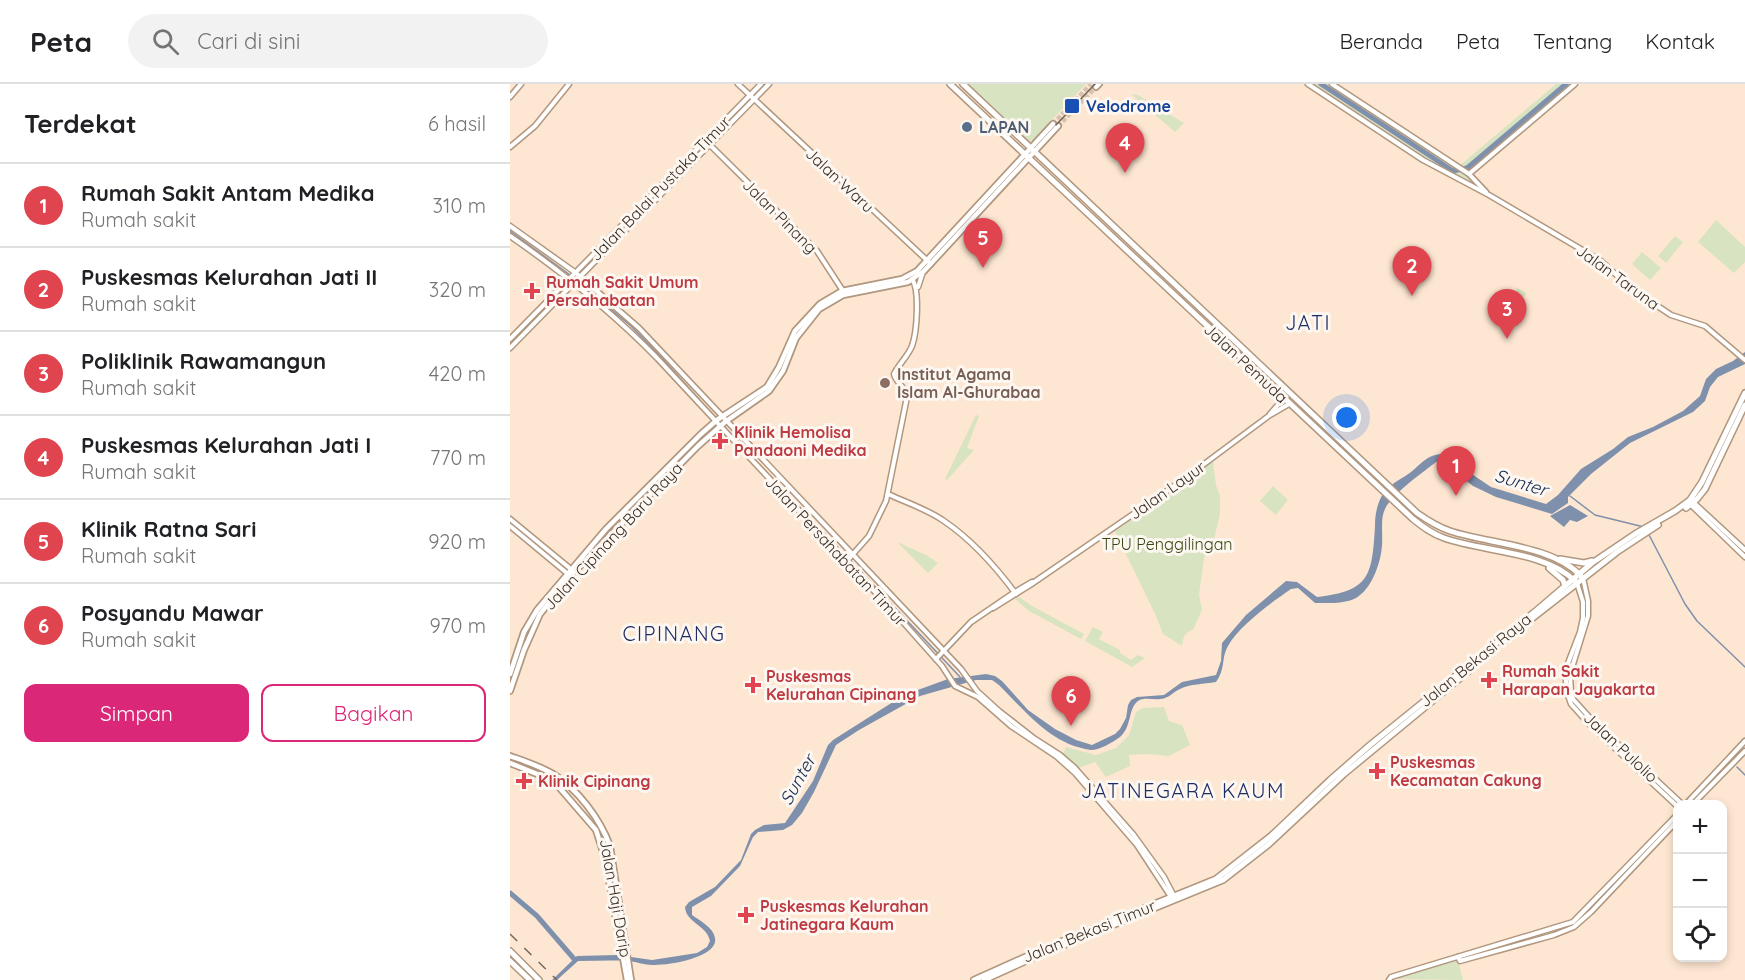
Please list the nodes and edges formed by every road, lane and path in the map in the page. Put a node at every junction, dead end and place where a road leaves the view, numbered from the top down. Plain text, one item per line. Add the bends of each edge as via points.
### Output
1 (521, 84) edge
2 (569, 84) edge
3 (738, 84) edge
4 (761, 84) edge
5 (769, 84) edge
6 (950, 84) edge
7 (963, 84) edge
8 (1308, 84) edge
9 (1332, 84) edge
10 (1575, 84) edge
11 (510, 97) edge
12 (752, 97) junction
13 (1055, 125) tunnel mouth
14 (709, 144) junction
15 (510, 147) edge
16 (1032, 150) junction
17 (1027, 157) junction
18 (1468, 174) junction
19 (1476, 183) junction
20 (1474, 188) junction
21 (1489, 195) junction
22 (1098, 213) junction
23 (1092, 219) junction
24 (510, 226) edge
25 (510, 236) edge
26 (928, 262) junction
27 (924, 271) junction
28 (576, 274) junction
29 (580, 277) junction
30 (912, 279) junction
31 (569, 280) junction
32 (574, 283) junction
33 (843, 293) junction
34 (917, 294) junction
35 (543, 306) junction
36 (548, 310) junction
37 (510, 339) edge
38 (510, 348) edge
39 (1745, 360) edge
40 (1745, 393) edge
41 (1284, 398) junction
42 (1290, 403) junction
43 (1745, 405) edge
44 (1270, 414) junction
45 (721, 421) junction
46 (1358, 458) junction
47 (1353, 464) junction
48 (888, 494) junction
49 (1690, 502) junction
50 (510, 519) edge
51 (518, 525) junction
52 (512, 528) edge
53 (1643, 532) junction
54 (1745, 550) edge
55 (1745, 557) edge
56 (1556, 558) junction
57 (849, 559) junction
58 (1595, 560) junction
59 (1543, 563) junction
60 (571, 572) junction
61 (1581, 576) junction
62 (1575, 581) junction
63 (1565, 586) junction
64 (1015, 593) junction
65 (1588, 601) junction
66 (1583, 602) junction
67 (1539, 611) junction
68 (1578, 644) junction
69 (939, 655) junction
70 (512, 675) edge
71 (510, 691) edge
72 (976, 692) junction
73 (1600, 730) junction
74 (1745, 741) edge
75 (1745, 751) edge
76 (510, 756) edge
77 (510, 763) edge
78 (1679, 800) edge
79 (1688, 800) edge
80 (1697, 800) edge
81 (1673, 803) edge
82 (1673, 818) edge
83 (1673, 824) edge
84 (1174, 899) junction
85 (618, 917) junction
86 (1535, 934) junction
87 (1537, 939) junction
88 (510, 951) edge
89 (1459, 959) junction
90 (510, 961) edge
91 (1389, 979) edge
92 (530, 980) edge
93 (539, 980) edge
94 (629, 980) edge
95 (974, 980) edge
96 (984, 980) edge

1 - 11 street
2 - 15 street via 535,126
3 - 12 street, Jalan Waru
4 - 12 street
5 - 12 street
6 - 17 main road, Jalan Pemuda
7 - 16 main road, Jalan Pemuda
8 - 20 street via 1423,160
9 - 18 street
10 - 18 street
12 - 14 street, Jalan Balai Pustaka Timur
12 - 26 street, Jalan Waru
12 - 28 street, Jalan Balai Pustaka Timur
13 - 16 main road
14 - 29 street, Jalan Balai Pustaka Timur
14 - 33 street, Jalan Pinang via 817,251
16 - 17 main road
16 - 22 main road, Jalan Pemuda
17 - 23 main road, Jalan Pemuda
17 - 26 main road
18 - 19 street
19 - 20 street
19 - 21 street
20 - 21 street
21 - 39 street, Jalan Taruna via 1601,261 1632,289 1671,315 1705,326
22 - 23 main road
22 - 46 main road, Jalan Pemuda
23 - 41 main road, Jalan Pemuda
24 - 28 street
25 - 31 street
26 - 27 main road
26 - 33 main road via 902,279
27 - 30 main road
27 - 34 street
28 - 29 street
28 - 31 street, Jalan Balai Pustaka Timur
29 - 32 street, Jalan Balai Pustaka Timur
29 - 45 street via 639,328
30 - 33 main road
30 - 34 street
31 - 32 street
31 - 35 street, Jalan Balai Pustaka Timur
32 - 36 street, Jalan Balai Pustaka Timur
32 - 45 street via 627,328
33 - 45 main road, Jalan Cipinang Baru Raya via 806,321 783,371 769,391
34 - 48 street via 912,345 894,374 907,397
35 - 36 street
35 - 37 street, Jalan Balai Pustaka Timur
36 - 38 street, Jalan Balai Pustaka Timur
40 - 49 main road, Jalan Bekasi Raya
41 - 42 main road, Jalan Pemuda
41 - 44 street, Jalan Layur
42 - 44 street, Jalan Layur
42 - 47 main road, Jalan Pemuda
43 - 49 main road, Jalan Bekasi Raya via 1705,489
44 - 64 street, Jalan Layur via 1180,482
45 - 57 street, Jalan Persahabatan Timur
45 - 57 street
45 - 60 main road, Jalan Cipinang Baru Raya
46 - 47 main road
46 - 56 main road, Jalan Pemuda via 1425,519 1449,531
47 - 59 main road, Jalan Pemuda via 1426,530
48 - 57 street via 873,530
48 - 64 street via 953,528 1000,572
49 - 53 main road, Jalan Bekasi Raya
49 - 54 street
49 - 55 street
50 - 51 street
51 - 52 street
51 - 60 street
52 - 60 street
53 - 58 main road, Jalan Bekasi Raya
53 - 61 main road, Jalan Bekasi Raya
56 - 58 main road via 1584,563
56 - 61 main road, Jalan Pemuda
57 - 69 street
57 - 69 street, Jalan Persahabatan Timur
58 - 61 main road, Jalan Bekasi Raya
59 - 62 main road, Jalan Pemuda
59 - 63 main road
60 - 70 main road, Jalan Cipinang Baru Raya via 537,619
61 - 62 main road, Jalan Bekasi Raya
61 - 65 street, Jalan Pulolio
62 - 63 main road, Jalan Bekasi Raya
62 - 66 street, Jalan Pulolio
62 - 67 main road, Jalan Bekasi Raya
63 - 67 main road, Jalan Bekasi Raya
64 - 69 street, Jalan Layur via 971,622
65 - 66 street
65 - 68 street, Jalan Pulolio via 1587,622
66 - 68 street, Jalan Pulolio
67 - 84 main road, Jalan Bekasi Raya via 1239,868 1217,884
68 - 73 street, Jalan Pulolio via 1570,674 1571,693
69 - 72 street via 963,672
69 - 72 street, Jalan Persahabatan Timur via 949,678 959,689
70 - 71 main road, Jalan Cipinang Baru Raya
72 - 84 street via 1011,726 1068,765 1144,851
73 - 78 street, Jalan Pulolio
73 - 81 street, Jalan Pulolio
74 - 79 street
75 - 80 street
76 - 85 main road, Jalan Haji Darip via 561,779 601,826 610,846
77 - 85 main road, Jalan Haji Darip via 558,786 596,830
82 - 86 street via 1576,920
83 - 87 street via 1580,923
84 - 95 main road, Jalan Bekasi Timur
84 - 96 main road, Jalan Bekasi Timur
85 - 94 main road, Jalan Haji Darip
86 - 87 street
86 - 89 street
87 - 89 street
88 - 93 main road
89 - 91 street
90 - 92 main road

